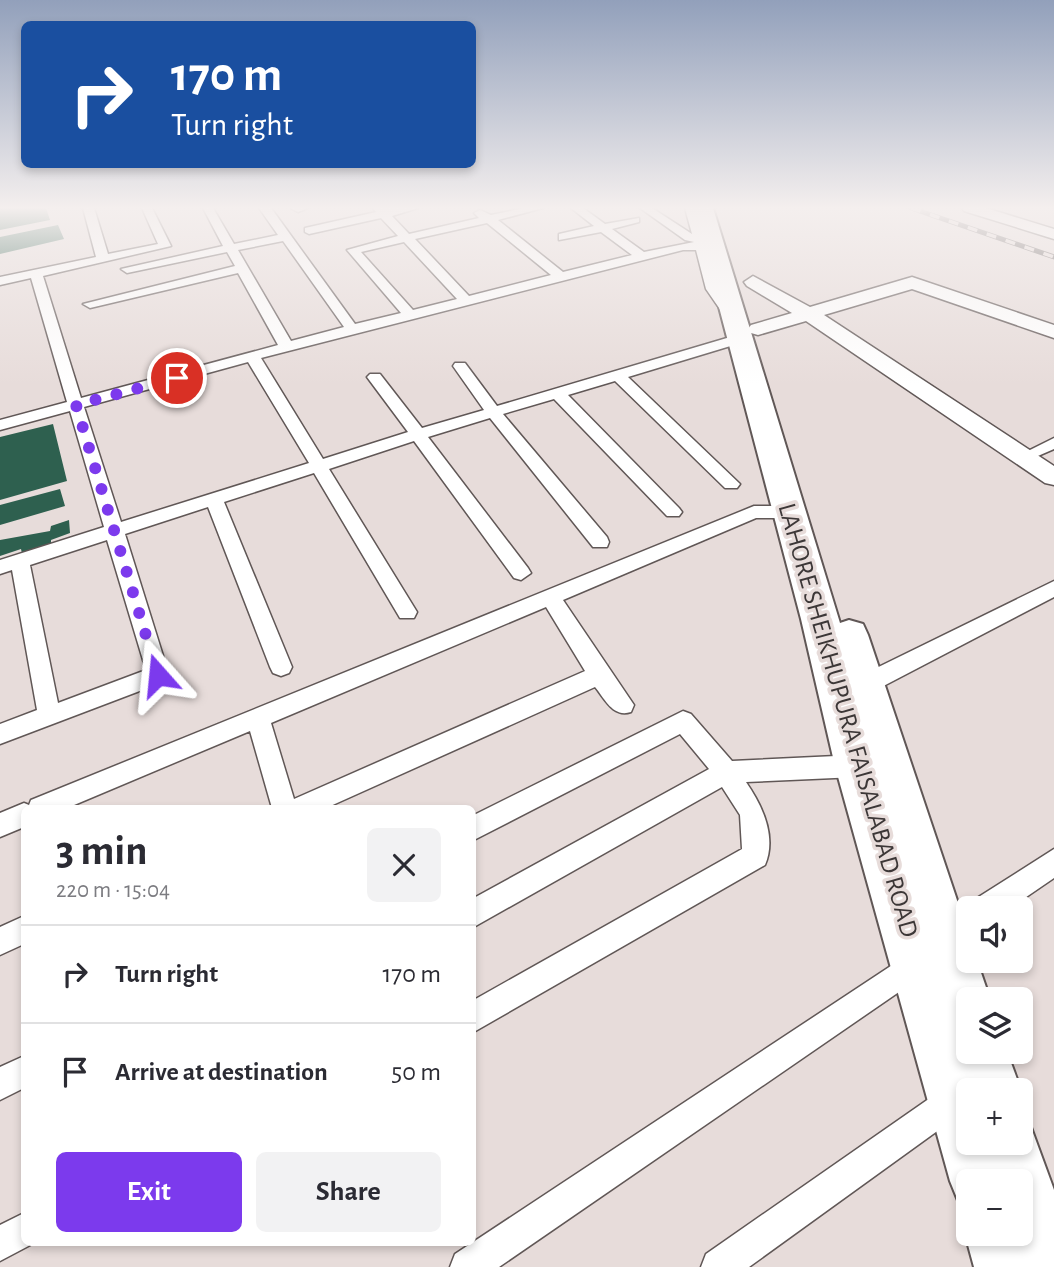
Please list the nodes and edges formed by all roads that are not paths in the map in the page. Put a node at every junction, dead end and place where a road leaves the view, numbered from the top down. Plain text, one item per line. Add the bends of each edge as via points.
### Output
1 (67, 267) edge
2 (135, 267) edge
3 (306, 267) edge
4 (368, 267) edge
5 (435, 267) edge
6 (549, 267) edge
7 (604, 267) edge
8 (708, 267) edge
9 (727, 267) edge
10 (734, 267) edge
11 (242, 268) joint
12 (111, 272) dead end
13 (36, 274) junction
14 (562, 278) junction
15 (0, 281) edge
16 (467, 300) junction
17 (90, 304) dead end
18 (745, 311) junction
19 (410, 315) junction
20 (810, 315) junction
21 (352, 330) junction
22 (1054, 332) edge
23 (288, 347) junction
24 (253, 357) junction
25 (460, 366) dead end
26 (618, 375) junction
27 (375, 377) dead end
28 (557, 393) junction
29 (76, 405) junction
30 (493, 412) junction
31 (0, 425) edge
32 (417, 435) junction
33 (1054, 443) edge
34 (1024, 457) junction
35 (318, 466) junction
36 (1054, 477) edge
37 (731, 484) dead end
38 (214, 499) junction
39 (673, 512) dead end
40 (790, 512) junction
41 (113, 532) junction
42 (600, 542) dead end
43 (10, 564) edge
44 (521, 573) dead end
45 (1054, 589) edge
46 (550, 596) junction
47 (407, 612) dead end
48 (281, 667) dead end
49 (599, 676) junction
50 (864, 685) junction
51 (623, 705) dead end
52 (48, 716) junction
53 (258, 718) junction
54 (0, 734) edge
55 (856, 766) junction
56 (726, 772) junction
57 (47, 805) edge
58 (283, 805) edge
59 (306, 805) edge
60 (21, 816) edge
61 (0, 825) edge
62 (476, 827) edge
63 (1054, 862) edge
64 (1004, 896) edge
65 (476, 912) edge
66 (21, 931) edge
67 (943, 940) edge
68 (0, 941) edge
69 (959, 987) edge
70 (476, 1016) edge
71 (21, 1074) edge
72 (968, 1078) edge
73 (0, 1084) edge
74 (956, 1115) edge
75 (1012, 1155) edge
76 (21, 1232) edge
77 (0, 1244) edge
78 (1001, 1246) edge
79 (468, 1267) edge
80 (719, 1267) edge
81 (1007, 1267) edge
82 (1048, 1267) edge

1 - 13 street
2 - 12 street
3 - 21 street
4 - 19 street
5 - 16 street
6 - 14 street
7 - 14 street
8 - 18 street via 713,289
9 - 18 highway
10 - 18 highway
11 - 17 street
11 - 23 street
13 - 15 street
13 - 29 street
14 - 16 street
16 - 19 street
18 - 20 street
18 - 20 street
18 - 26 street
18 - 40 highway, LAHORE SHEIKHUPURA FAISALABAD ROAD
18 - 50 highway, LAHORE SHEIKHUPURA FAISALABAD ROAD
19 - 21 street
20 - 22 street via 912,283
20 - 34 street
21 - 23 street
23 - 24 street
24 - 29 street
24 - 35 street
25 - 30 street
26 - 28 street
26 - 37 street
27 - 32 street
28 - 30 street
28 - 39 street
29 - 31 street
29 - 41 street
30 - 32 street
30 - 42 street
32 - 35 street
32 - 44 street
33 - 34 street
34 - 36 street
35 - 38 street
35 - 47 street
38 - 41 street
38 - 48 street
40 - 46 street via 754,512
40 - 55 highway, LAHORE SHEIKHUPURA FAISALABAD ROAD
41 - 43 street
41 - 52 street via 158,675
43 - 52 street
45 - 50 street
46 - 49 street
46 - 53 street
49 - 51 street
49 - 59 street
50 - 67 highway, LAHORE SHEIKHUPURA FAISALABAD ROAD
52 - 54 street
53 - 57 street
53 - 58 street
55 - 56 street
55 - 67 highway, LAHORE SHEIKHUPURA FAISALABAD ROAD
56 - 62 street via 683,721
56 - 65 street
56 - 70 street via 752,812 756,856
60 - 61 street
63 - 64 street
66 - 68 street
67 - 69 highway, LAHORE SHEIKHUPURA FAISALABAD ROAD
67 - 72 highway, LAHORE SHEIKHUPURA FAISALABAD ROAD
67 - 79 street
71 - 73 street
74 - 80 street
75 - 82 highway
76 - 77 street
78 - 81 highway

